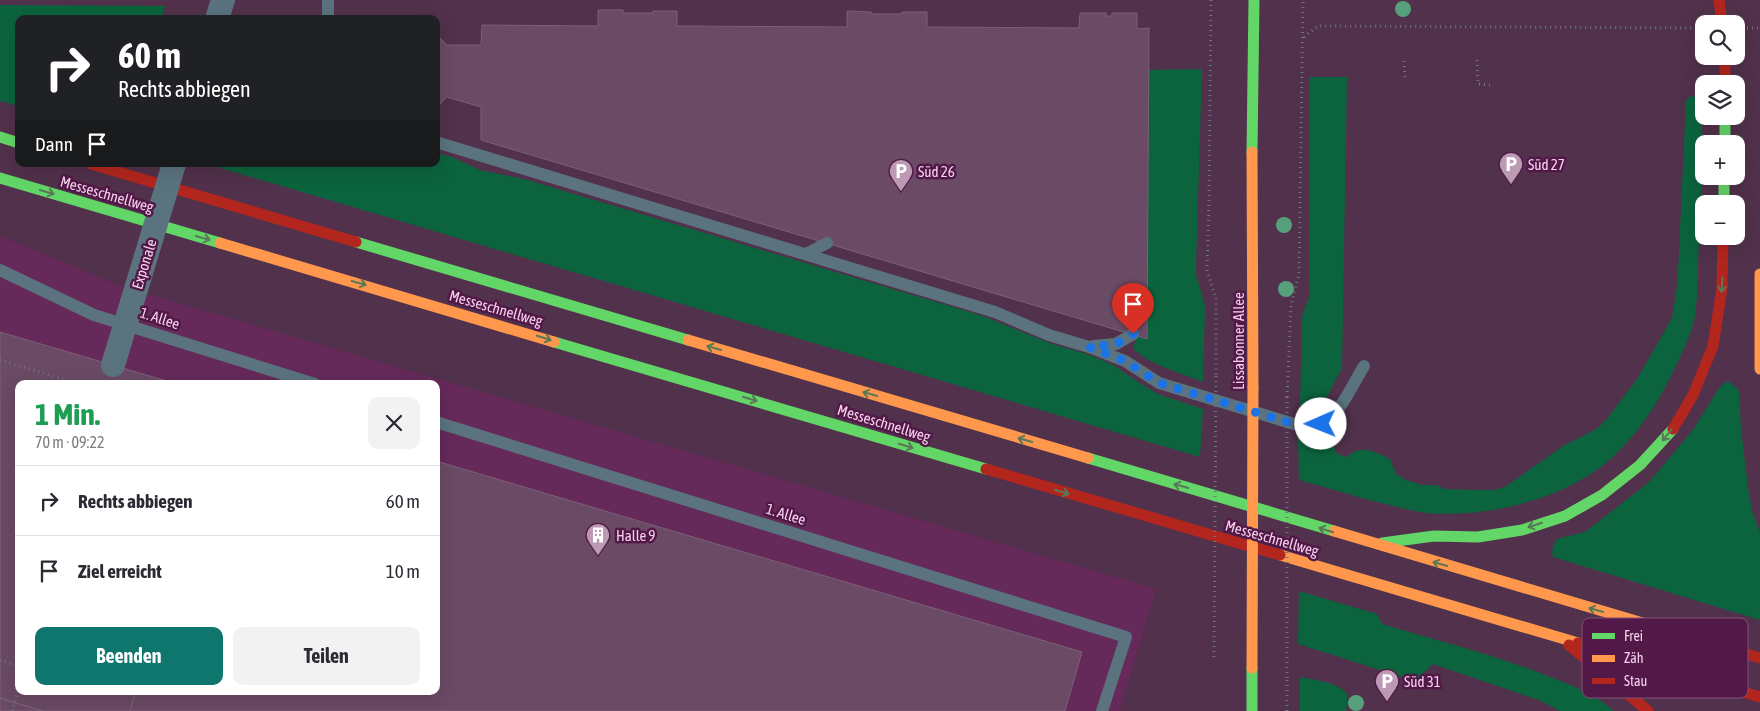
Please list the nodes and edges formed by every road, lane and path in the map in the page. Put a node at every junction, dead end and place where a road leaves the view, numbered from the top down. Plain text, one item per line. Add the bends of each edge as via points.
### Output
1 (223, 0) edge
2 (328, 0) edge
3 (1211, 0) edge
4 (1254, 0) edge
5 (1304, 0) edge
6 (1719, 0) edge
7 (218, 15) edge
8 (328, 15) edge
9 (1721, 15) edge
10 (1695, 28) edge
11 (1304, 37) junction
12 (1477, 60) dead end
13 (1404, 61) dead end
14 (1405, 77) dead end
15 (1490, 85) dead end
16 (0, 137) edge
17 (15, 141) edge
18 (440, 143) edge
19 (101, 167) edge
20 (173, 167) edge
21 (0, 178) edge
22 (827, 243) dead end
23 (1723, 245) edge
24 (806, 254) junction
25 (0, 270) edge
26 (1760, 274) edge
27 (1133, 334) dead end
28 (1089, 347) junction
29 (0, 360) edge
30 (114, 365) dead end
31 (1364, 366) dead end
32 (1760, 369) edge
33 (66, 380) edge
34 (302, 380) edge
35 (440, 423) edge
36 (1373, 544) junction
37 (1624, 618) edge
38 (1560, 638) junction
39 (1582, 644) edge
40 (1748, 654) edge
41 (1582, 656) edge
42 (1214, 657) dead end
43 (1760, 658) edge
44 (0, 660) edge
45 (15, 665) edge
46 (1748, 693) edge
47 (17, 695) edge
48 (1760, 697) edge
49 (1632, 698) edge
50 (12, 711) edge
51 (1102, 711) edge
52 (1252, 711) edge
53 (1287, 711) edge
54 (1648, 711) edge

1 - 7 street
2 - 8 lane
3 - 42 path, bridge via 1207,270 1216,299
4 - 52 main road, Lissabonner Allee, bridge
5 - 11 path
6 - 9 main road
10 - 11 path via 1318,26
11 - 53 path, bridge via 1299,274 1291,306 1288,397
12 - 15 path via 1478,84
13 - 14 path
16 - 17 main road
18 - 24 lane
36 -> 19 main road, Messeschnellweg
20 - 30 street, Exponale, bridge
21 -> 38 main road, Messeschnellweg
22 - 24 lane
23 -> 36 main road via 1722,288 1713,346 1693,395 1670,434 1640,465 1602,494 1565,516 1522,530 1478,537 1434,536
24 - 28 lane via 995,312
25 - 34 lane, 1. Allee via 94,315
26 - 32 main road
27 - 28 lane via 1116,344
28 - 31 lane via 1125,361 1159,383 1304,427 1321,424 1336,412
29 - 33 path
35 - 51 lane, 1. Allee via 1126,637
37 -> 36 main road, Messeschnellweg
38 - 39 main road, Messeschnellweg
38 - 41 main road
43 -> 40 main road, Messeschnellweg
44 - 45 path
46 - 48 main road, Messeschnellweg
47 - 50 path
49 - 54 main road

